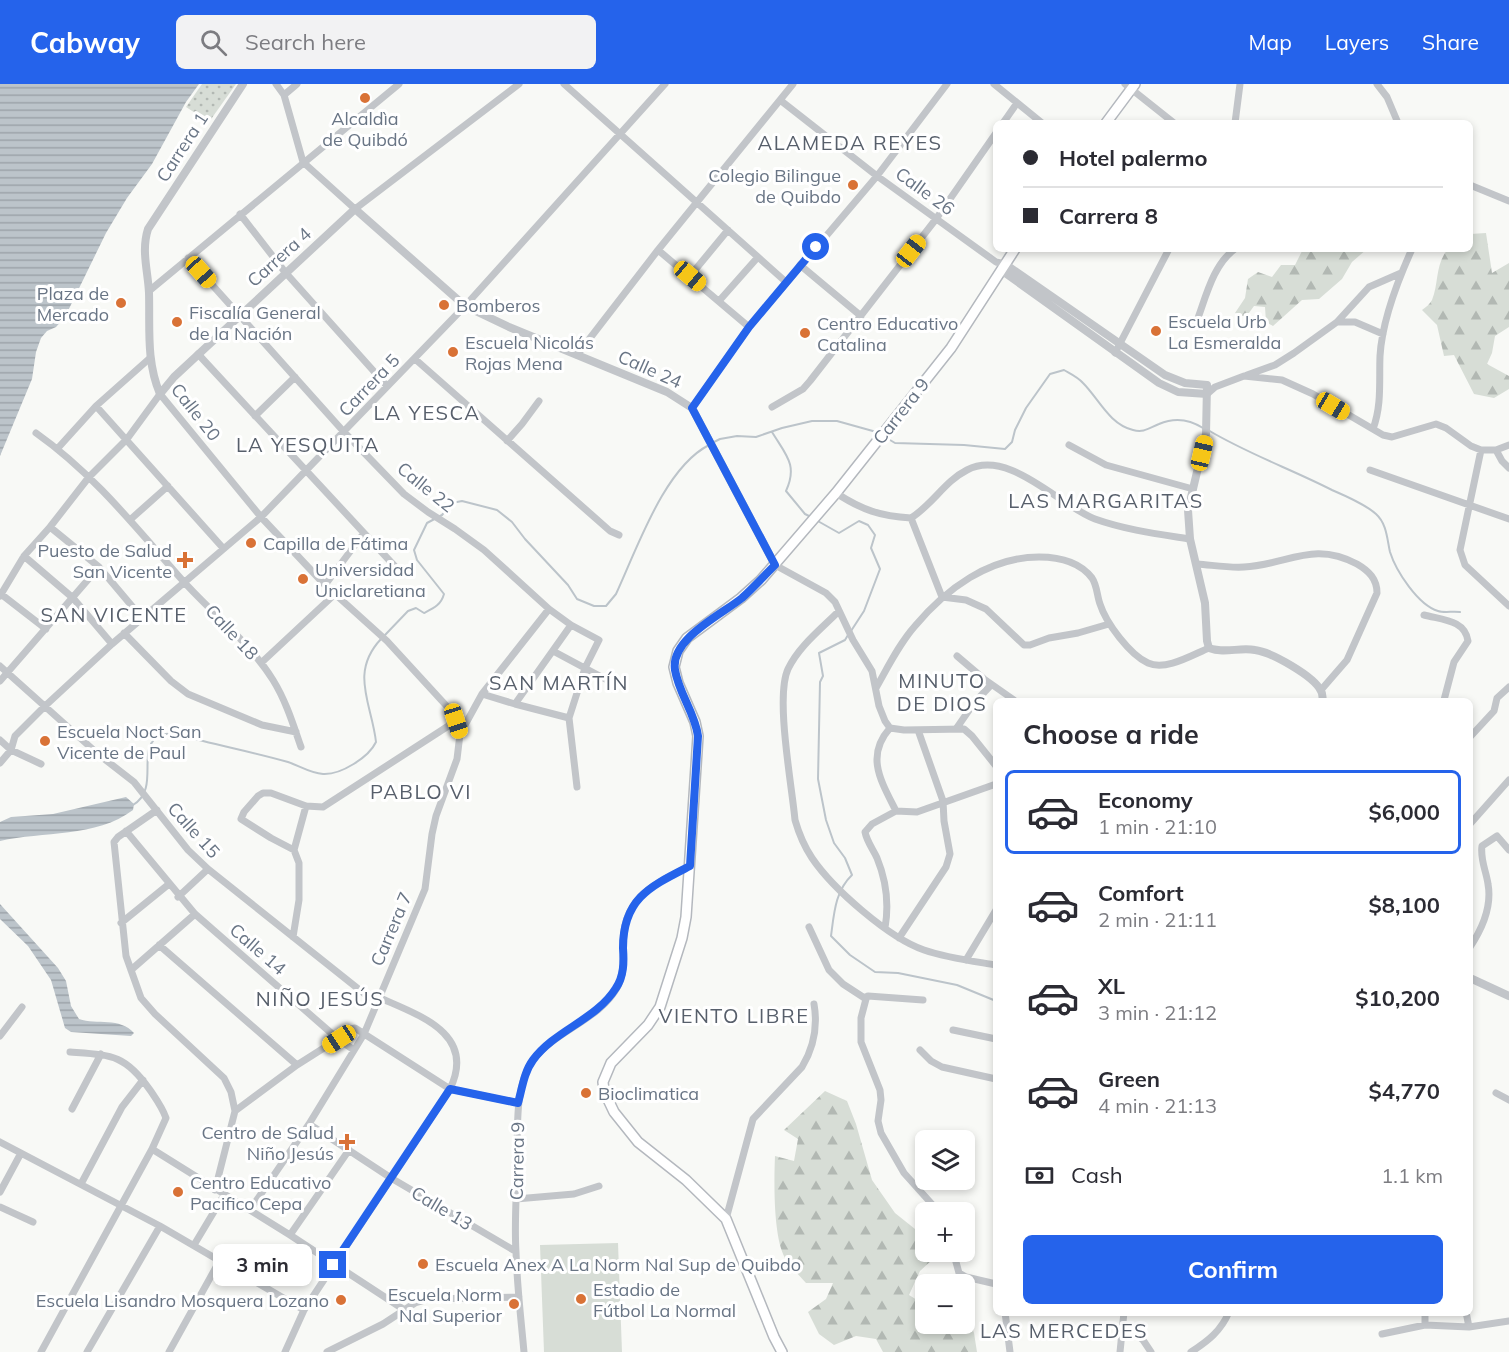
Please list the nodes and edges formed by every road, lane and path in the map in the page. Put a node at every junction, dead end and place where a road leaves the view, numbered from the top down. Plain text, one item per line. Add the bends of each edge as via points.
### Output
1 (243, 84) edge
2 (276, 84) edge
3 (297, 84) edge
4 (399, 84) edge
5 (519, 84) edge
6 (564, 84) edge
7 (665, 84) edge
8 (793, 84) edge
9 (947, 84) edge
10 (994, 84) edge
11 (1240, 84) edge
12 (1377, 84) edge
13 (1131, 86) edge
14 (284, 95) junction
15 (780, 100) junction
16 (1017, 103) junction
17 (1005, 120) edge
18 (1038, 120) edge
19 (1108, 120) edge
20 (1171, 120) edge
21 (1235, 120) edge
22 (1397, 120) edge
23 (621, 133) junction
24 (993, 137) edge
25 (303, 162) junction
26 (877, 176) junction
27 (1473, 186) edge
28 (1509, 201) edge
29 (696, 202) junction
30 (356, 209) junction
31 (240, 214) junction
32 (936, 219) junction
33 (148, 229) joint
34 (728, 230) junction
35 (658, 250) junction
36 (1012, 252) edge
37 (1167, 252) edge
38 (1231, 252) edge
39 (1411, 252) edge
40 (758, 257) junction
41 (188, 258) junction
42 (800, 265) junction
43 (1000, 265) junction
44 (285, 272) junction
45 (1401, 273) junction
46 (690, 276) junction
47 (786, 282) junction
48 (149, 291) junction
49 (719, 301) junction
50 (465, 306) junction
51 (240, 315) junction
52 (861, 316) junction
53 (1337, 322) junction
54 (1083, 324) junction
55 (1195, 326) dead end
56 (749, 327) junction
57 (1383, 334) junction
58 (1119, 344) junction
59 (1115, 352) junction
60 (198, 354) junction
61 (577, 356) junction
62 (150, 358) junction
63 (415, 359) junction
64 (1244, 376) junction
65 (295, 377) junction
66 (387, 387) junction
67 (1210, 389) junction
68 (160, 394) junction
69 (539, 401) dead end
70 (96, 406) junction
71 (772, 407) dead end
72 (692, 408) junction
73 (255, 416) junction
74 (1373, 429) junction
75 (344, 432) junction
76 (36, 433) dead end
77 (127, 439) junction
78 (507, 441) junction
79 (1069, 445) dead end
80 (1509, 445) edge
81 (58, 448) junction
82 (1481, 450) junction
83 (1496, 450) junction
84 (1509, 468) edge
85 (306, 470) junction
86 (1370, 470) dead end
87 (88, 477) junction
88 (168, 486) junction
89 (1193, 489) junction
90 (836, 493) junction
91 (1469, 503) junction
92 (261, 517) junction
93 (911, 518) junction
94 (131, 519) junction
95 (1509, 519) edge
96 (50, 527) junction
97 (364, 533) junction
98 (619, 534) dead end
99 (1190, 539) junction
100 (223, 548) junction
101 (24, 556) junction
102 (1197, 564) junction
103 (775, 565) junction
104 (99, 567) junction
105 (402, 574) dead end
106 (185, 582) junction
107 (325, 585) junction
108 (335, 594) junction
109 (1, 595) edge
110 (942, 597) junction
111 (73, 598) junction
112 (1509, 606) edge
113 (549, 609) junction
114 (839, 611) junction
115 (1424, 615) dead end
116 (142, 618) junction
117 (1109, 624) junction
118 (571, 625) junction
119 (46, 629) junction
120 (124, 633) junction
121 (112, 644) junction
122 (1209, 648) junction
123 (553, 651) junction
124 (957, 656) dead end
125 (261, 663) junction
126 (0, 666) edge
127 (585, 668) junction
128 (7, 672) junction
129 (0, 681) edge
130 (609, 681) dead end
131 (991, 685) junction
132 (1509, 687) edge
133 (876, 688) junction
134 (1321, 690) junction
135 (482, 694) junction
136 (1011, 698) edge
137 (1323, 698) edge
138 (1445, 698) edge
139 (514, 704) junction
140 (45, 706) junction
141 (569, 718) junction
142 (456, 721) junction
143 (890, 728) junction
144 (956, 729) junction
145 (918, 730) junction
146 (296, 732) junction
147 (460, 734) junction
148 (1473, 734) edge
149 (0, 740) edge
150 (301, 747) dead end
151 (11, 750) junction
152 (993, 762) edge
153 (0, 763) edge
154 (40, 764) dead end
155 (1509, 780) edge
156 (993, 785) edge
157 (577, 787) dead end
158 (943, 801) junction
159 (306, 806) junction
160 (157, 810) junction
161 (896, 811) junction
162 (1473, 821) edge
163 (126, 831) junction
164 (294, 850) junction
165 (1509, 850) edge
166 (690, 866) junction
167 (208, 869) junction
168 (169, 884) junction
169 (178, 897) junction
170 (195, 914) junction
171 (993, 915) edge
172 (121, 923) junction
173 (808, 927) dead end
174 (885, 928) junction
175 (293, 937) junction
176 (899, 938) junction
177 (1473, 942) edge
178 (159, 945) junction
179 (966, 960) junction
180 (993, 964) edge
181 (131, 970) junction
182 (1473, 979) edge
183 (1509, 996) edge
184 (863, 997) junction
185 (377, 1000) junction
186 (923, 1000) dead end
187 (814, 1004) dead end
188 (22, 1007) dead end
189 (953, 1030) dead end
190 (363, 1034) junction
191 (0, 1036) edge
192 (993, 1038) edge
193 (339, 1039) junction
194 (354, 1050) junction
195 (920, 1050) dead end
196 (70, 1052) dead end
197 (101, 1054) junction
198 (297, 1065) junction
199 (993, 1078) edge
200 (143, 1080) junction
201 (450, 1089) junction
202 (1496, 1093) dead end
203 (1509, 1100) edge
204 (518, 1103) junction
205 (72, 1109) dead end
206 (235, 1111) junction
207 (309, 1124) junction
208 (0, 1142) edge
209 (152, 1149) junction
210 (349, 1150) junction
211 (21, 1153) junction
212 (391, 1178) junction
213 (81, 1184) junction
214 (599, 1186) dead end
215 (215, 1190) junction
216 (0, 1192) edge
217 (224, 1195) junction
218 (516, 1199) junction
219 (930, 1202) edge
220 (121, 1205) junction
221 (0, 1207) edge
222 (250, 1210) junction
223 (726, 1219) junction
224 (33, 1222) dead end
225 (160, 1226) junction
226 (290, 1235) junction
227 (194, 1245) junction
228 (515, 1251) junction
229 (220, 1260) junction
230 (956, 1262) edge
231 (333, 1265) junction
232 (993, 1283) edge
233 (519, 1297) junction
234 (403, 1309) junction
235 (304, 1310) junction
236 (1006, 1316) edge
237 (1124, 1316) edge
238 (1227, 1316) edge
239 (1425, 1316) edge
240 (1467, 1316) edge
241 (1509, 1321) edge
242 (1124, 1324) junction
243 (1425, 1325) junction
244 (1469, 1326) junction
245 (1382, 1334) dead end
246 (41, 1352) edge
247 (87, 1352) edge
248 (169, 1352) edge
249 (285, 1352) edge
250 (327, 1352) edge
251 (524, 1352) edge
252 (782, 1352) edge
253 (1010, 1352) edge
254 (1120, 1352) edge
255 (1151, 1352) edge
256 (1191, 1352) edge

1 - 33 street, Carrera 1
2 - 14 street
3 - 14 street
4 - 25 street
5 - 30 street, Carrera 4
6 - 23 street
7 - 23 street, Carrera 5
8 - 15 street
9 - 26 street
10 - 16 street
11 - 21 street
12 - 22 street
13 - 19 main road
13 - 20 street
14 - 25 street
15 - 26 street, Calle 26
15 - 29 street
16 - 17 street
16 - 18 street
23 - 29 street
23 - 50 street, Carrera 5
24 - 32 street
25 - 30 street, Calle 24
25 - 31 street
26 - 32 street, Calle 26
26 - 42 street
27 - 28 street
29 - 34 street
29 - 35 street
30 - 44 street, Carrera 4
30 - 50 street, Calle 24
31 - 41 street
31 - 44 street
32 - 43 street, Calle 26
32 - 52 street
33 - 48 street, Calle 20 via 144,253
34 - 40 street
34 - 46 street
35 - 46 street
35 - 61 street
36 - 43 main road, Carrera 9
37 - 58 street
38 - 55 street via 1219,266
39 - 45 street
40 - 47 street
40 - 49 street
41 - 48 street
41 - 51 street, Calle 22
42 - 47 street
42 - 52 street
43 - 54 street, Calle 26
43 - 90 main road, Carrera 9 via 951,348
44 - 51 street, Carrera 4
44 - 66 street
45 - 53 street via 1369,287
45 - 57 street
46 - 49 street
47 - 56 street
48 - 62 street, Calle 20
49 - 56 street
50 - 61 street, Calle 24
50 - 63 street, Carrera 5
51 - 60 street, Carrera 4
51 - 65 street, Calle 22
52 - 71 street via 803,389
53 - 57 street via 1355,322
53 - 64 street via 1275,365
54 - 58 street, Calle 26
54 - 59 street, Calle 26
56 - 72 street
57 - 74 street via 1380,398
58 - 59 street
58 - 67 street, Calle 26 via 1177,381
59 - 67 street, Calle 26 via 1178,392
60 - 68 street, Carrera 4
60 - 73 street
61 - 72 street, Calle 24 via 667,393
62 - 68 street, Calle 20
62 - 70 street
63 - 66 street, Carrera 5
63 - 78 street
64 - 67 street
64 - 74 street via 1282,380
65 - 73 street
65 - 75 street, Calle 22
66 - 75 street, Carrera 5
67 - 89 street via 1206,434
68 - 77 street, Carrera 4
68 - 92 street, Calle 20
69 - 78 street
70 - 77 street
70 - 81 street
72 - 103 street, Calle 24
73 - 85 street
74 - 82 street via 1392,437 1436,424
75 - 85 street, Carrera 5
75 - 113 street, Calle 22 via 404,494 484,550
76 - 81 street, Calle 18
77 - 87 street, Carrera 4
77 - 88 street
78 - 98 street via 610,531
79 - 89 street via 1119,469
80 - 83 street
81 - 87 street, Calle 18
82 - 83 street
82 - 91 street
83 - 84 street
85 - 92 street, Carrera 5
85 - 97 street
86 - 91 street
87 - 94 street, Calle 18
87 - 96 street, Carrera 4
88 - 94 street
88 - 100 street
89 - 99 street via 1188,510
90 - 93 street via 871,512
90 - 103 main road, Carrera 9
91 - 95 street
91 - 112 street via 1460,550 1465,565
92 - 100 street, Carrera 5
92 - 107 street, Calle 20
93 - 99 street via 967,470 991,465 1017,473 1096,519
93 - 110 street
94 - 106 street, Calle 18
96 - 101 street, Carrera 4
96 - 104 street
97 - 105 street
97 - 107 street
99 - 102 street
100 - 106 street, Carrera 5
101 - 109 street, Carrera 4
101 - 111 street
102 - 122 street
102 - 134 street via 1242,567 1317,552 1347,559 1367,570 1377,584 1377,593 1347,660
103 - 114 street via 826,593
103 - 166 main road, Carrera 9 via 741,598 687,638 678,651 674,667 698,736
104 - 111 street
104 - 116 street
106 - 116 street, Carrera 5
106 - 125 street, Calle 18
107 - 108 street, Calle 20
108 - 125 street
108 - 142 street, Calle 20 via 387,641
109 - 119 street
110 - 117 street via 966,600 986,609 1027,645
110 - 117 street via 982,570 1012,559 1053,557 1068,560 1093,579
110 - 133 street via 914,626
111 - 119 street
111 - 121 street
113 - 118 street, Calle 22
113 - 135 street
114 - 133 street via 872,671
114 - 174 street via 799,651 782,689 795,820 807,850 834,883
115 - 138 street via 1461,626 1467,632 1468,641 1454,662
116 - 120 street, Carrera 5
117 - 122 street via 1150,665 1168,664
118 - 123 street
118 - 127 street, Calle 22 via 599,640
119 - 128 street
120 - 121 street, Carrera 5
120 - 146 street via 188,694 262,724
121 - 140 street, Carrera 5
122 - 134 street via 1219,652 1253,649 1270,654 1303,673
123 - 127 street
123 - 139 street
124 - 131 street
125 - 146 street, Calle 18 via 279,689
126 - 128 street, Calle 15
127 - 130 street
127 - 141 street
128 - 129 street
128 - 140 street, Calle 15
131 - 136 street
131 - 144 street
132 - 148 street
133 - 143 street via 879,706
134 - 137 street
135 - 139 street
135 - 147 street
139 - 141 street
140 - 151 street, Carrera 5 via 15,736
140 - 160 street, Calle 15 via 134,782
141 - 157 street
142 - 147 street, Calle 20
142 - 159 street via 328,805
143 - 145 street
143 - 161 street via 875,754
144 - 145 street
144 - 152 street via 969,733
145 - 158 street
146 - 150 street, Calle 18
147 - 185 street, Carrera 7 via 456,759 434,825 425,889
149 - 151 street
151 - 153 street, Carrera 5
151 - 154 street
155 - 162 street
156 - 158 street
158 - 161 street via 917,812
158 - 176 street via 950,854 946,867
159 - 164 street
159 - 164 street via 263,793 241,816 245,824
160 - 163 street
160 - 167 street, Calle 15
161 - 174 street via 864,832 878,861 888,900
163 - 168 street, Calle 14
163 - 172 street via 114,843
164 - 175 street via 299,863 299,900
165 - 177 street via 1497,836 1482,846 1488,900 1484,925
166 - 204 street, Carrera 9 via 647,889 632,907 623,938 624,970 618,987 602,1006 549,1043 533,1060
166 - 223 main road, Carrera 9 via 682,938 662,1000 648,1025 611,1063 603,1082 607,1099 638,1142 702,1194
167 - 169 street
167 - 175 street, Calle 15
168 - 169 street, Calle 14
168 - 172 street
169 - 170 street, Calle 14
170 - 178 street
170 - 193 street, Calle 14
171 - 179 street
172 - 181 street
173 - 184 street via 829,970
174 - 176 street
175 - 185 street, Calle 15
176 - 179 street via 924,950
178 - 181 street
178 - 198 street
179 - 180 street
181 - 206 street via 141,998 224,1078
182 - 183 street
184 - 186 street
184 - 219 street via 866,1001 861,1042 880,1090 881,1132 904,1173
185 - 190 street, Carrera 7
185 - 201 street, Calle 15 via 440,1027 457,1060 458,1070
187 - 223 street via 814,1038 807,1058 753,1119
188 - 191 street
189 - 192 street
190 - 193 street via 353,1028
190 - 194 street, Carrera 7
190 - 201 street
193 - 194 street, Calle 14
193 - 198 street
194 - 207 street, Carrera 7
195 - 199 street via 942,1067
196 - 197 street
197 - 200 street via 122,1060
197 - 205 street
198 - 206 street
200 - 209 street via 166,1118
200 - 213 street via 122,1107
201 - 204 street
201 - 212 street
202 - 203 street
204 - 218 street, Carrera 9
206 - 215 street
207 - 210 street, Calle 13
207 - 222 street, Carrera 7
208 - 211 street
209 - 215 street
209 - 220 street
210 - 212 street, Calle 13
210 - 226 street
211 - 213 street
211 - 216 street
212 - 228 street, Calle 13
212 - 231 street
213 - 220 street
214 - 218 street via 574,1194
215 - 217 street
217 - 222 street
217 - 227 street
218 - 228 street, Carrera 9
220 - 225 street
220 - 246 street
221 - 224 street
222 - 226 street
223 - 252 main road
225 - 227 street
225 - 247 street
226 - 231 street
227 - 229 street
228 - 233 street, Carrera 9
229 - 235 street
229 - 248 street
230 - 232 street via 959,1273
231 - 234 street
231 - 235 street
233 - 234 street via 441,1297
233 - 251 street, Carrera 9
234 - 250 street via 383,1324
235 - 249 street
236 - 253 street
237 - 242 street
238 - 256 street via 1209,1341
239 - 243 street
240 - 244 street
241 - 244 street
242 - 254 street
242 - 255 street via 1140,1336
243 - 244 street
243 - 245 street

